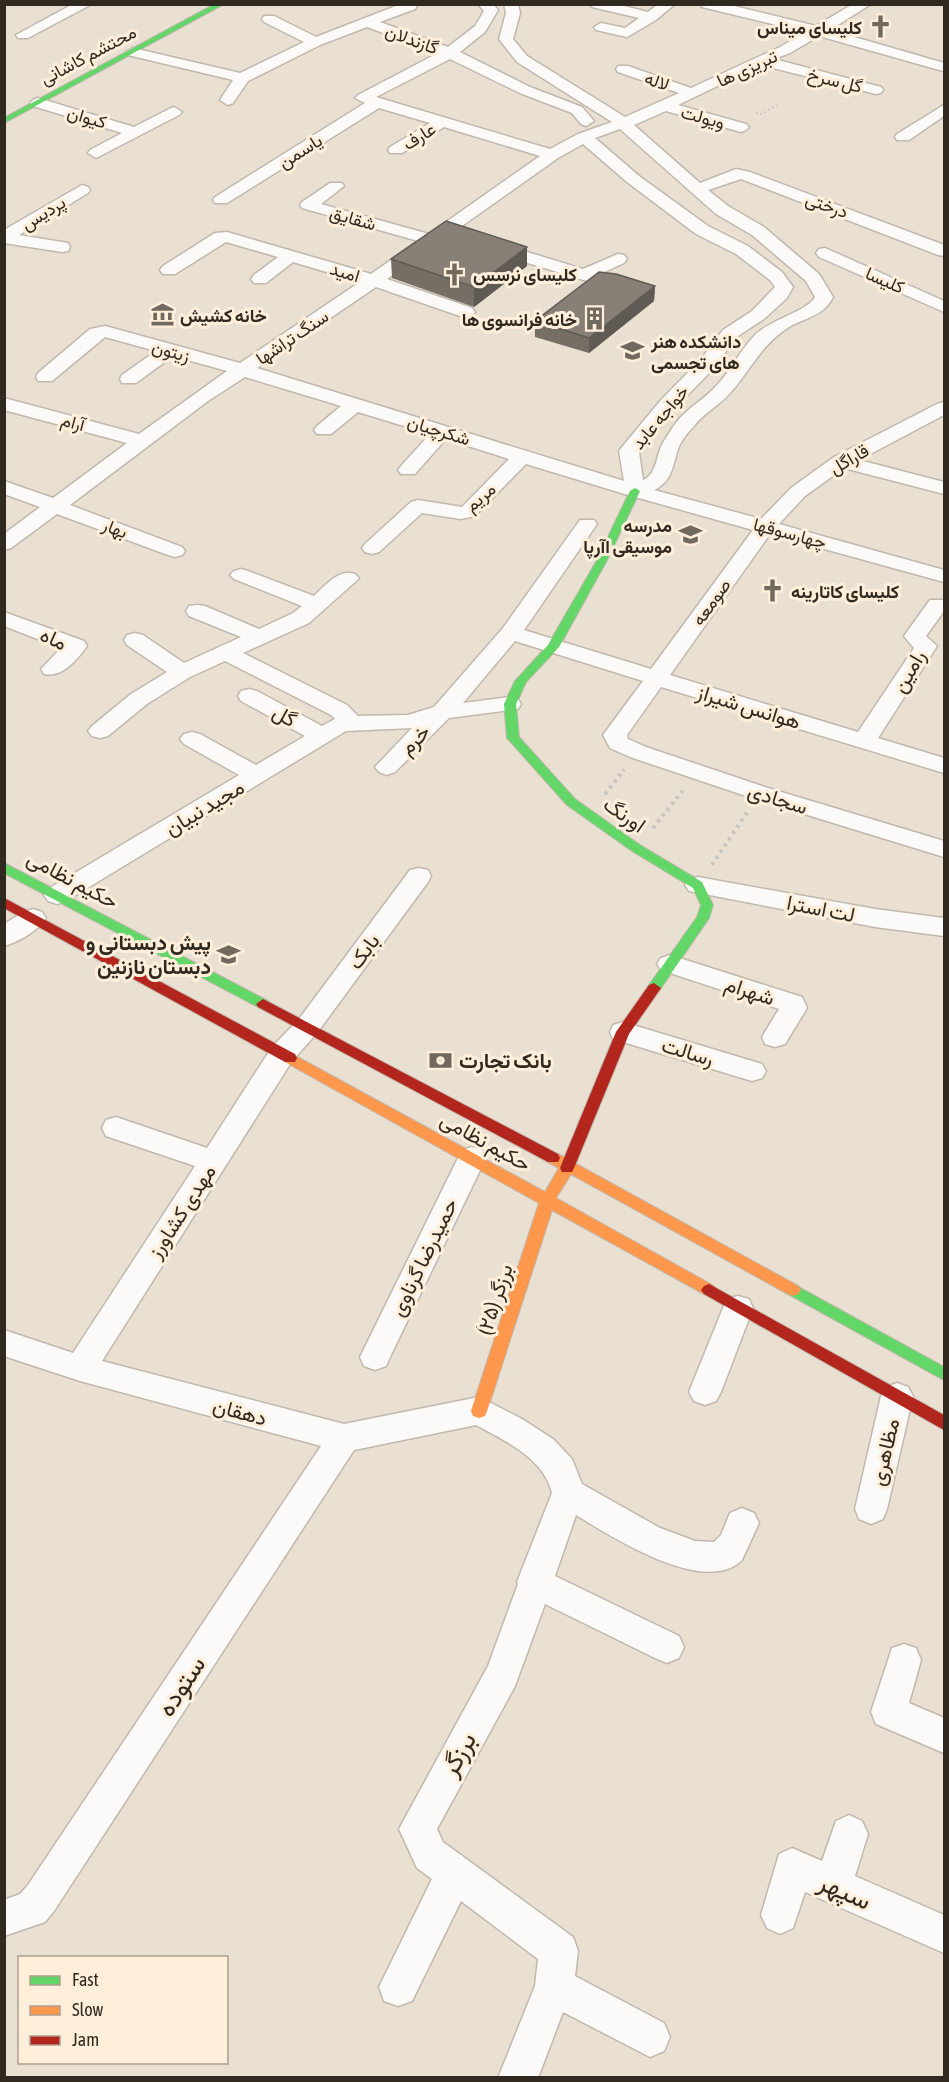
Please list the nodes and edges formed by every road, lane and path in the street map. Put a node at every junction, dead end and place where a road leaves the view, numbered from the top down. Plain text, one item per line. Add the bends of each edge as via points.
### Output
1 (85, 4) edge
2 (197, 4) edge
3 (221, 4) edge
4 (485, 4) edge
5 (511, 4) edge
6 (597, 4) edge
7 (668, 4) edge
8 (707, 4) edge
9 (864, 4) edge
10 (410, 6) edge
11 (49, 7) dead end
12 (72, 11) junction
13 (651, 17) junction
14 (269, 19) dead end
15 (367, 22) junction
16 (601, 27) dead end
17 (818, 31) junction
18 (23, 35) dead end
19 (315, 42) junction
20 (133, 51) junction
21 (450, 53) junction
22 (759, 60) junction
23 (642, 63) dead end
24 (944, 67) edge
25 (242, 78) junction
26 (876, 90) dead end
27 (692, 93) junction
28 (228, 100) dead end
29 (378, 102) junction
30 (38, 103) junction
31 (664, 106) junction
32 (4, 107) edge
33 (945, 110) edge
34 (174, 112) dead end
35 (4, 121) edge
36 (441, 122) junction
37 (625, 123) junction
38 (741, 127) dead end
39 (136, 132) junction
40 (585, 137) junction
41 (903, 137) dead end
42 (396, 150) dead end
43 (96, 153) dead end
44 (552, 155) junction
45 (707, 185) dead end
46 (336, 186) dead end
47 (82, 190) dead end
48 (221, 200) dead end
49 (438, 235) junction
50 (4, 238) edge
51 (62, 247) dead end
52 (945, 251) edge
53 (825, 253) dead end
54 (290, 256) junction
55 (618, 259) dead end
56 (169, 270) dead end
57 (585, 275) junction
58 (260, 279) dead end
59 (373, 280) junction
60 (610, 283) edge
61 (945, 306) edge
62 (466, 312) edge
63 (168, 351) junction
64 (243, 370) junction
65 (45, 377) dead end
66 (129, 379) dead end
67 (4, 404) edge
68 (356, 404) junction
69 (945, 408) edge
70 (324, 430) dead end
71 (443, 431) junction
72 (141, 441) junction
73 (523, 456) junction
74 (841, 461) junction
75 (408, 470) dead end
76 (4, 487) edge
77 (945, 488) edge
78 (635, 491) junction
79 (56, 505) junction
80 (587, 524) dead end
81 (765, 526) junction
82 (4, 544) edge
83 (372, 548) dead end
84 (175, 551) dead end
85 (241, 575) dead end
86 (945, 576) edge
87 (348, 578) dead end
88 (316, 604) junction
89 (938, 604) dead end
90 (197, 611) dead end
91 (4, 618) edge
92 (511, 633) junction
93 (260, 637) junction
94 (135, 640) dead end
95 (553, 647) junction
96 (225, 652) junction
97 (52, 669) dead end
98 (182, 672) junction
99 (656, 678) junction
100 (249, 696) dead end
101 (510, 704) junction
102 (442, 712) junction
103 (351, 722) junction
104 (100, 731) dead end
105 (321, 735) junction
106 (192, 739) dead end
107 (615, 740) joint
108 (864, 741) junction
109 (638, 752) junction
110 (945, 765) edge
111 (387, 767) dead end
112 (698, 773) junction
113 (257, 775) junction
114 (760, 793) junction
115 (589, 814) junction
116 (636, 848) junction
117 (945, 849) edge
118 (4, 867) edge
119 (419, 876) dead end
120 (698, 885) junction
121 (57, 895) junction
122 (4, 902) edge
123 (33, 918) junction
124 (945, 927) edge
125 (4, 937) edge
126 (670, 964) junction
127 (308, 1026) junction
128 (624, 1032) junction
129 (775, 1037) dead end
130 (282, 1054) junction
131 (752, 1071) dead end
132 (117, 1128) dead end
133 (472, 1158) junction
134 (213, 1161) junction
135 (568, 1166) junction
136 (548, 1199) junction
137 (738, 1308) junction
138 (4, 1343) edge
139 (375, 1357) dead end
140 (80, 1368) junction
141 (945, 1374) edge
142 (705, 1392) dead end
143 (897, 1396) junction
144 (479, 1411) junction
145 (945, 1423) edge
146 (344, 1438) junction
147 (568, 1493) junction
148 (871, 1509) dead end
149 (742, 1523) dead end
150 (534, 1582) junction
151 (667, 1647) dead end
152 (904, 1660) dead end
153 (945, 1736) edge
154 (849, 1834) dead end
155 (455, 1873) junction
156 (834, 1885) junction
157 (780, 1915) dead end
158 (5, 1918) edge
159 (945, 1934) edge
160 (554, 1986) junction
161 (398, 1987) dead end
162 (650, 2037) dead end
163 (518, 2078) edge

1 - 12 street
2 - 32 main road, محتشم کاشانی
3 - 20 main road, محتشم کاشانی
4 - 21 street via 491,10 488,21
5 - 37 street, خواجه عابد via 513,13 506,39 522,59
6 - 13 street
7 - 13 street
8 - 17 street
9 - 17 street, تبریزی ها
10 - 15 street
11 - 12 street
12 - 18 street
13 - 16 street via 627,33
14 - 19 street
15 - 19 street, گازندلان
15 - 21 street, گازندلان
17 - 22 street, تبریزی ها
17 - 24 street
19 - 25 street, گازندلان
20 - 25 street
20 - 30 main road, محتشم کاشانی
21 - 29 street, گازندلان via 363,98
21 - 40 street via 525,90 577,110 586,119
22 - 26 street, گل سرخ
22 - 27 street, تبریزی ها
23 - 27 street, لاله via 616,73
25 - 28 street
27 - 31 street, تبریزی ها
29 - 36 street
29 - 48 street, یاسمن
30 - 35 main road, محتشم کاشانی
30 - 39 street, کیوان
31 - 37 street, تبریزی ها
31 - 38 street, ویولت
33 - 41 street
34 - 39 street
36 - 42 street, عارف
36 - 44 street
37 - 40 street, تبریزی ها
37 - 78 street, خواجه عابد via 722,210 758,231 813,278 824,297 807,314 785,322 761,339 724,389 688,420 669,447 656,482
39 - 43 street
40 - 44 street, سنگ تراشها
40 - 78 street, خواجه عابد via 633,179 702,230 742,250 784,287 758,315 729,334 629,451
44 - 49 street, سنگ تراشها
45 - 52 street, درختی via 735,174 744,175
46 - 49 street, شقایق via 308,205
47 - 50 street, پردیس
49 - 57 street via 471,240
49 - 59 street, سنگ تراشها
50 - 51 street
53 - 61 street, کلیسا
54 - 56 street, امید via 224,237
54 - 58 street
54 - 59 street, امید
55 - 57 street
57 - 60 street
59 - 62 street, امید
59 - 64 street, سنگ تراشها
63 - 64 street, زیتون
63 - 65 street, زیتون via 100,332
63 - 66 street
64 - 68 street, شکرچیان
64 - 72 street, سنگ تراشها
67 - 72 street, آرام
68 - 70 street
68 - 71 street, شکرچیان
69 - 74 street, قاراگل
71 - 73 street, شکرچیان
71 - 75 street
72 - 79 street, سنگ تراشها
73 - 78 street, شکرچیان
73 - 83 street, مریم via 468,512 418,506
74 - 77 street
74 - 81 street, قاراگل via 798,492
76 - 79 street, بهار
78 - 81 street, چهارسوقها
78 - 95 main road
79 - 82 street, سنگ تراشها
79 - 84 street, بهار
80 - 92 street
81 - 86 street, چهارسوقها
81 - 99 street, صومعه
85 - 88 street
87 - 88 street
88 - 93 street via 301,618
89 - 108 street, رامین via 915,636 926,646
90 - 93 street
91 - 97 street, ماه via 76,646
92 - 95 street, هوانس شیراز
92 - 102 street
93 - 96 street
94 - 98 street
95 - 99 street, هوانس شیراز
95 - 101 main road via 521,681
96 - 98 street
96 - 103 street via 339,710
98 - 104 street via 139,699
99 - 107 street, صومعه
99 - 108 street, هوانس شیراز
100 - 105 street, گل
101 - 102 street, مجید نبیان
101 - 115 main road, اورنگ via 513,738 571,802
102 - 103 street, مجید نبیان via 409,722
102 - 111 street, خرم
103 - 105 street, مجید نبیان
105 - 113 street, مجید نبیان
106 - 113 street
107 - 109 street, سجادی
108 - 110 street, هوانس شیراز
109 - 112 street, سجادی
109 - 115 path
112 - 114 street, سجادی
112 - 116 path
113 - 121 street, مجید نبیان
114 - 117 street, سجادی
114 - 120 path
115 - 116 main road, اورنگ
116 - 120 main road, اورنگ
118 - 121 main road, حکیم نظامی
119 - 127 street, بابک
120 - 124 street, لت استرا
120 - 126 main road via 707,905 703,918
121 - 127 main road, حکیم نظامی
122 - 123 main road, حکیم نظامی
123 - 125 street
123 - 130 main road, حکیم نظامی
126 - 128 main road
126 - 129 street, شهرام via 793,1004
127 - 130 street, بابک
127 - 135 main road, حکیم نظامی
128 - 131 street, رسالت
128 - 135 main road
130 - 133 main road, حکیم نظامی
130 - 134 street, مهدی کشاورز
132 - 134 street
133 - 136 main road, حکیم نظامی
133 - 139 street, حمیدرضا گرناوی
134 - 140 street, مهدی کشاورز
135 - 136 main road, برزگر (۲۵)
135 - 141 main road, حکیم نظامی
136 - 137 main road, حکیم نظامی
136 - 144 main road, برزگر (۲۵)
137 - 142 street
137 - 143 main road, حکیم نظامی
138 - 140 street, دهقان
140 - 146 street, دهقان
143 - 145 main road, حکیم نظامی
143 - 148 street, مظاهری
144 - 146 street, دهقان
144 - 147 street via 518,1433 558,1465
146 - 158 street, ستوده via 40,1898 32,1909
147 - 149 street via 636,1531 697,1558 727,1552
147 - 150 street, برزگر
150 - 151 street
150 - 155 street, برزگر via 503,1674 417,1829 430,1855
152 - 153 street via 889,1712
154 - 156 street
155 - 160 street, برزگر via 558,1952
155 - 161 street
156 - 157 street, سپهر via 792,1867
156 - 159 street, سپهر
160 - 162 street
160 - 163 street, برزگر

